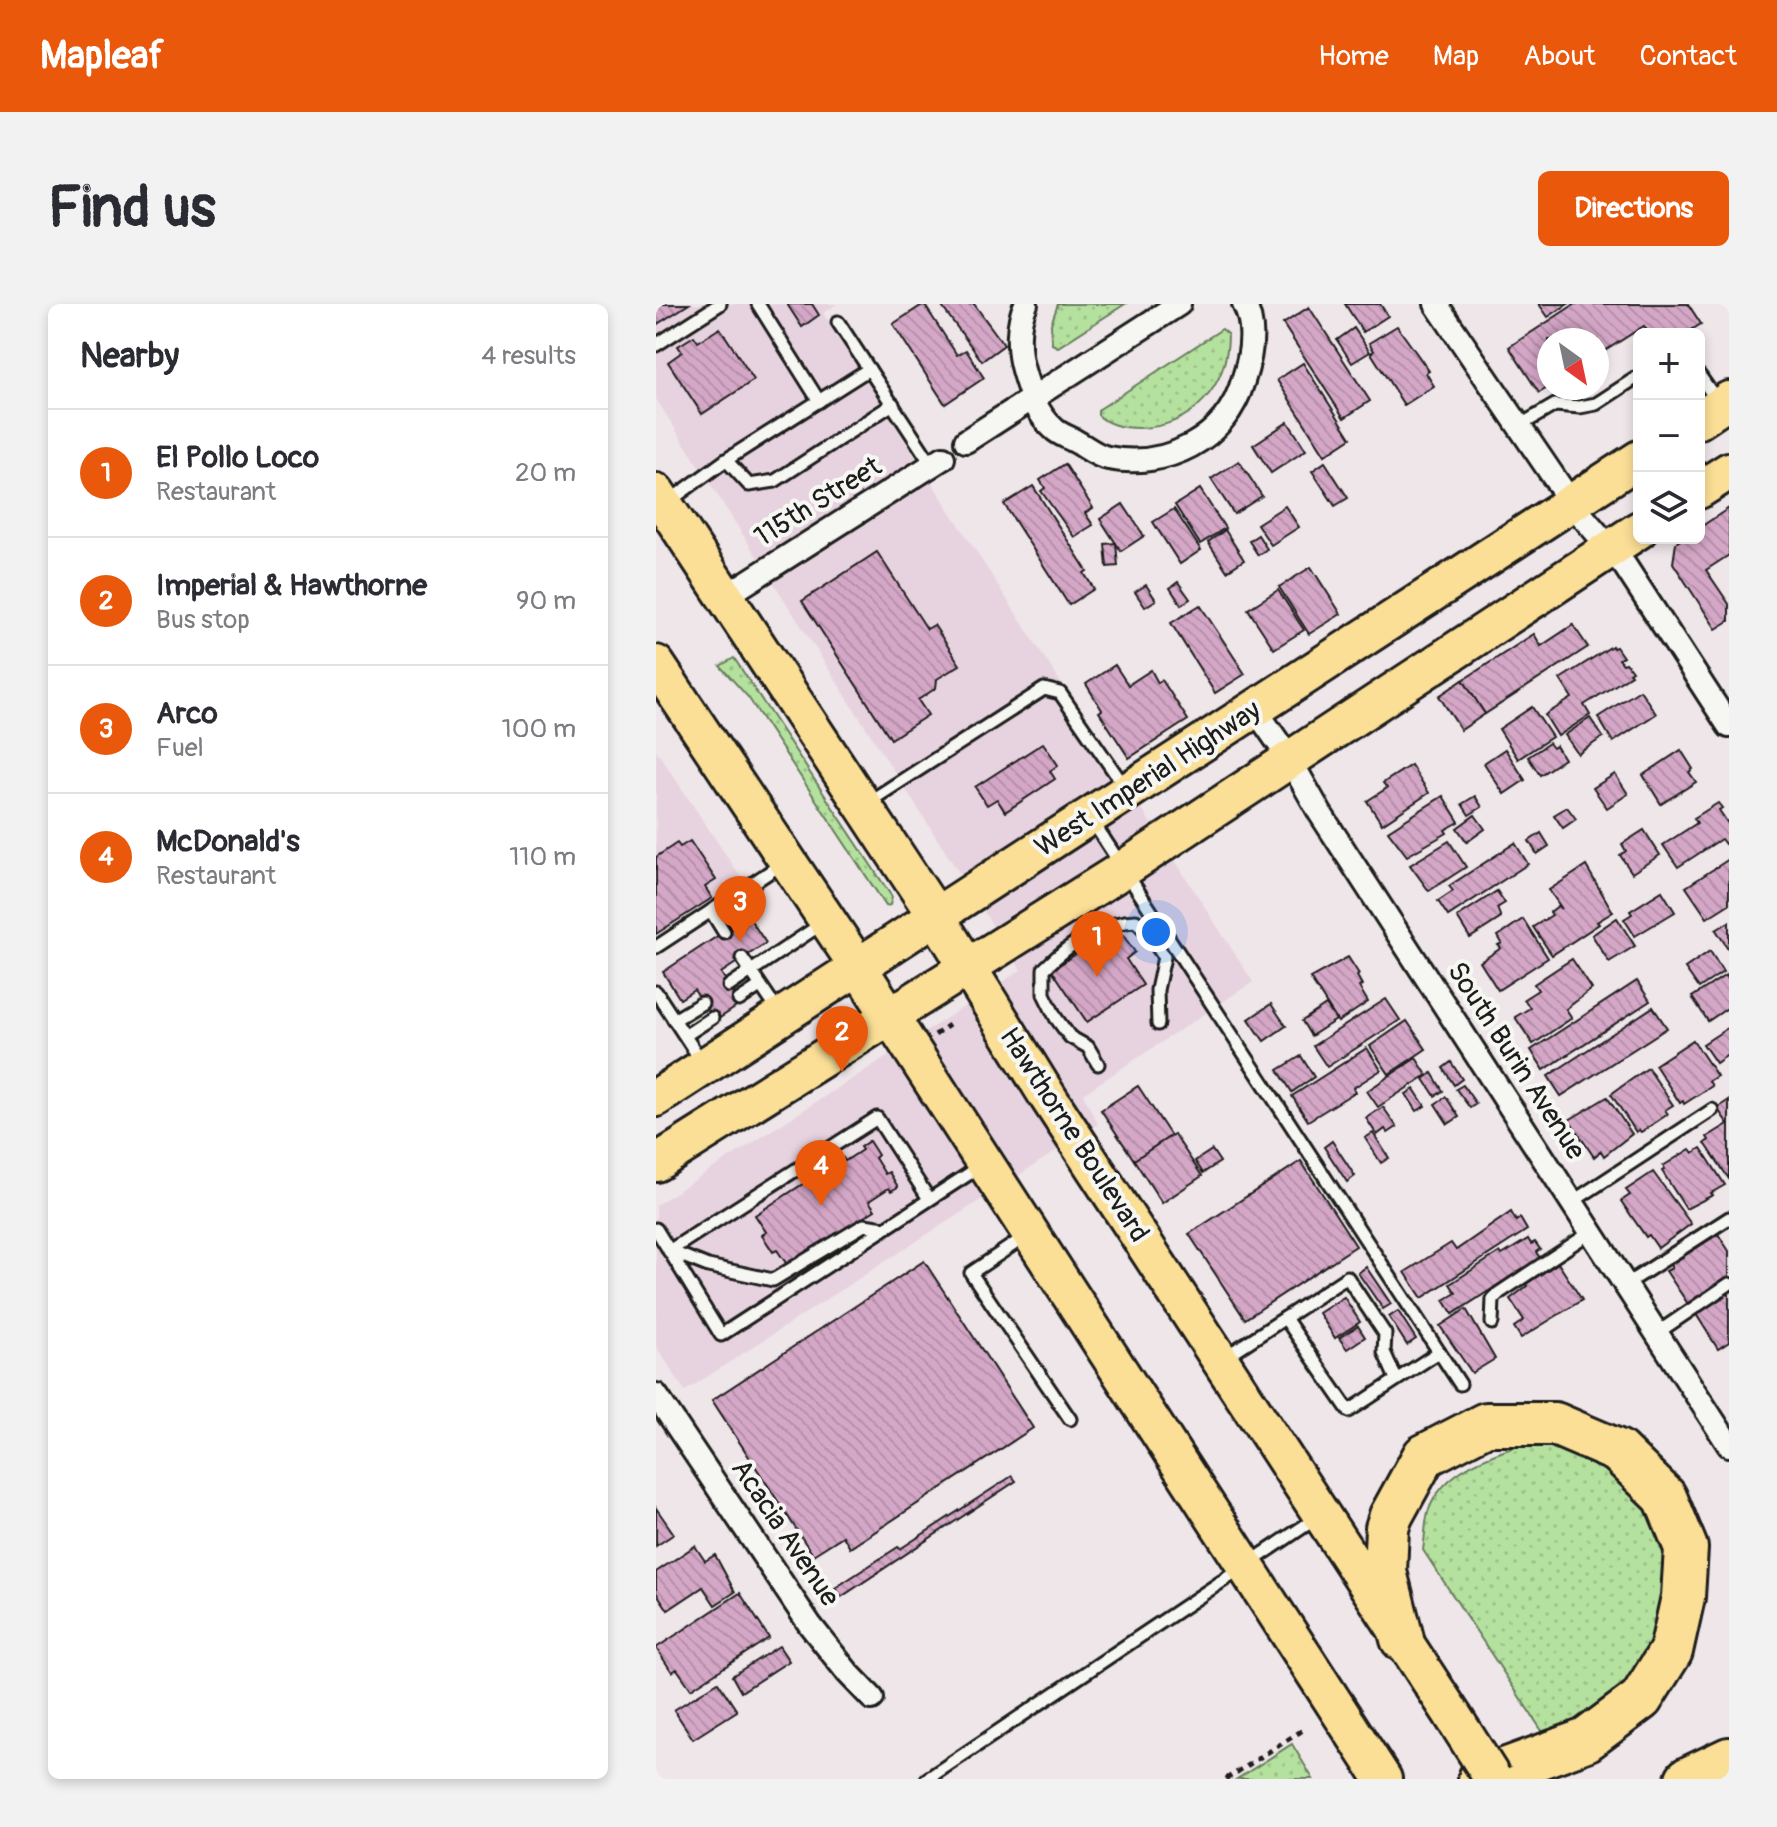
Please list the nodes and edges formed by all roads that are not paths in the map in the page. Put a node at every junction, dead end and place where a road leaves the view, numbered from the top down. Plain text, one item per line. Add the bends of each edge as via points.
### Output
1 (720, 304) edge
2 (758, 304) edge
3 (1026, 304) edge
4 (1179, 304) edge
5 (1244, 304) edge
6 (1436, 304) edge
7 (838, 322) dead end
8 (656, 345) edge
9 (869, 369) junction
10 (1633, 380) edge
11 (1705, 387) edge
12 (1031, 399) junction
13 (819, 401) junction
14 (893, 404) junction
15 (1716, 408) edge
16 (1519, 426) junction
17 (966, 441) dead end
18 (726, 460) junction
19 (938, 462) joint
20 (1633, 463) edge
21 (1729, 471) edge
22 (1705, 486) edge
23 (660, 498) edge
24 (1572, 504) junction
25 (1624, 539) edge
26 (724, 597) junction
27 (656, 664) edge
28 (1255, 709) junction
29 (1729, 726) edge
30 (1289, 758) junction
31 (1128, 793) junction
32 (863, 806) junction
33 (1090, 818) junction
34 (787, 861) junction
35 (1122, 869) junction
36 (725, 902) junction
37 (711, 911) junction
38 (936, 916) junction
39 (827, 921) junction
40 (738, 923) dead end
41 (724, 932) dead end
42 (656, 947) edge
43 (755, 950) dead end
44 (742, 958) dead end
45 (763, 963) junction
46 (857, 965) junction
47 (968, 967) junction
48 (751, 971) junction
49 (729, 986) dead end
50 (760, 986) junction
51 (656, 992) edge
52 (739, 1000) dead end
53 (702, 1003) dead end
54 (781, 1016) junction
55 (890, 1016) junction
56 (712, 1018) dead end
57 (674, 1020) junction
58 (1158, 1024) dead end
59 (686, 1035) junction
60 (1098, 1064) dead end
61 (705, 1066) junction
62 (656, 1098) edge
63 (1712, 1110) dead end
64 (656, 1163) edge
65 (985, 1163) junction
66 (929, 1199) junction
67 (1572, 1202) junction
68 (1729, 1218) edge
69 (885, 1228) junction
70 (656, 1229) edge
71 (1591, 1232) junction
72 (1030, 1234) junction
73 (669, 1251) junction
74 (1729, 1284) edge
75 (1625, 1285) junction
76 (1285, 1318) junction
77 (1492, 1323) dead end
78 (1657, 1333) junction
79 (1439, 1352) junction
80 (1220, 1360) junction
81 (1396, 1379) junction
82 (1460, 1384) dead end
83 (660, 1410) edge
84 (1070, 1419) dead end
85 (1729, 1445) edge
86 (1322, 1515) junction
87 (1244, 1565) junction
88 (1402, 1639) junction
89 (872, 1698) dead end
90 (1729, 1759) edge
91 (927, 1779) edge
92 (1383, 1779) edge
93 (1480, 1779) edge
94 (1493, 1779) edge
95 (1687, 1779) edge

1 - 8 lane
2 - 13 lane
3 - 12 street via 1018,353
4 - 12 street
5 - 12 street via 1252,352 1237,402 1211,433 1184,450 1145,461 1104,457 1054,429
6 - 16 street
7 - 9 lane
9 - 13 lane
9 - 14 lane
10 - 16 lane via 1596,404 1555,405
11 - 15 lane
12 - 17 street
13 - 18 lane
14 - 18 lane via 775,481 749,485
14 - 19 lane
16 - 24 street
18 - 23 lane
19 - 26 street, 115th Street
20 - 24 main road, West Imperial Highway
21 - 22 main road
23 - 26 main road, Hawthorne Boulevard
24 - 25 street
24 - 28 main road, West Imperial Highway
25 - 29 street via 1625,566
25 - 30 main road
26 - 32 main road, Hawthorne Boulevard
27 - 34 main road
28 - 30 street, South Burin Avenue
28 - 31 main road, West Imperial Highway
30 - 35 main road
30 - 67 street, South Burin Avenue
31 - 32 lane via 1060,693 1044,689
31 - 33 main road, West Imperial Highway
32 - 38 main road, Hawthorne Boulevard
33 - 35 lane
33 - 38 main road, West Imperial Highway
34 - 36 lane
34 - 39 main road
35 - 47 main road
35 - 79 lane
36 - 37 lane
36 - 40 lane
37 - 41 lane
37 - 42 lane
38 - 46 main road, West Imperial Highway
38 - 47 main road, Hawthorne Boulevard
39 - 45 lane
39 - 46 main road
43 - 45 lane
44 - 48 lane
45 - 48 lane
46 - 54 main road, West Imperial Highway
46 - 55 main road
47 - 55 main road
47 - 80 main road, Hawthorne Boulevard
48 - 49 lane
48 - 50 lane
50 - 52 lane
50 - 54 lane
51 - 57 lane
53 - 57 lane
54 - 61 main road, West Imperial Highway
55 - 64 main road
55 - 65 main road
56 - 59 lane
57 - 59 lane
58 - 60 lane via 1157,990 1164,957 1149,934 1136,921 1117,921 1091,933 1044,969 1044,994 1070,1037 1088,1047
59 - 61 lane
61 - 62 main road, West Imperial Highway
63 - 67 lane
65 - 66 lane
65 - 72 main road
66 - 69 lane
66 - 73 lane via 877,1118
67 - 71 street, South Burin Avenue
68 - 75 lane
69 - 73 lane via 864,1225 773,1280
69 - 73 lane via 721,1335
70 - 73 lane
71 - 75 street, South Burin Avenue
71 - 77 lane via 1499,1293 1493,1299
72 - 84 lane via 971,1273
72 - 87 main road
74 - 78 lane
75 - 78 street, South Burin Avenue
76 - 80 lane
76 - 81 lane via 1349,1411
76 - 81 lane via 1347,1277 1385,1334 1384,1352
78 - 85 street, South Burin Avenue
79 - 81 lane
79 - 82 lane
80 - 86 main road, Hawthorne Boulevard
83 - 89 street, Acacia Avenue via 810,1625
86 - 87 lane
86 - 88 main road, Hawthorne Boulevard
87 - 91 lane
87 - 92 main road
88 - 93 highway via 1385,1572 1387,1528 1424,1456 1486,1424 1555,1424 1618,1451 1665,1497 1686,1548 1683,1597 1671,1651 1641,1699 1586,1740
88 - 94 main road, Hawthorne Boulevard, bridge
90 - 95 highway

